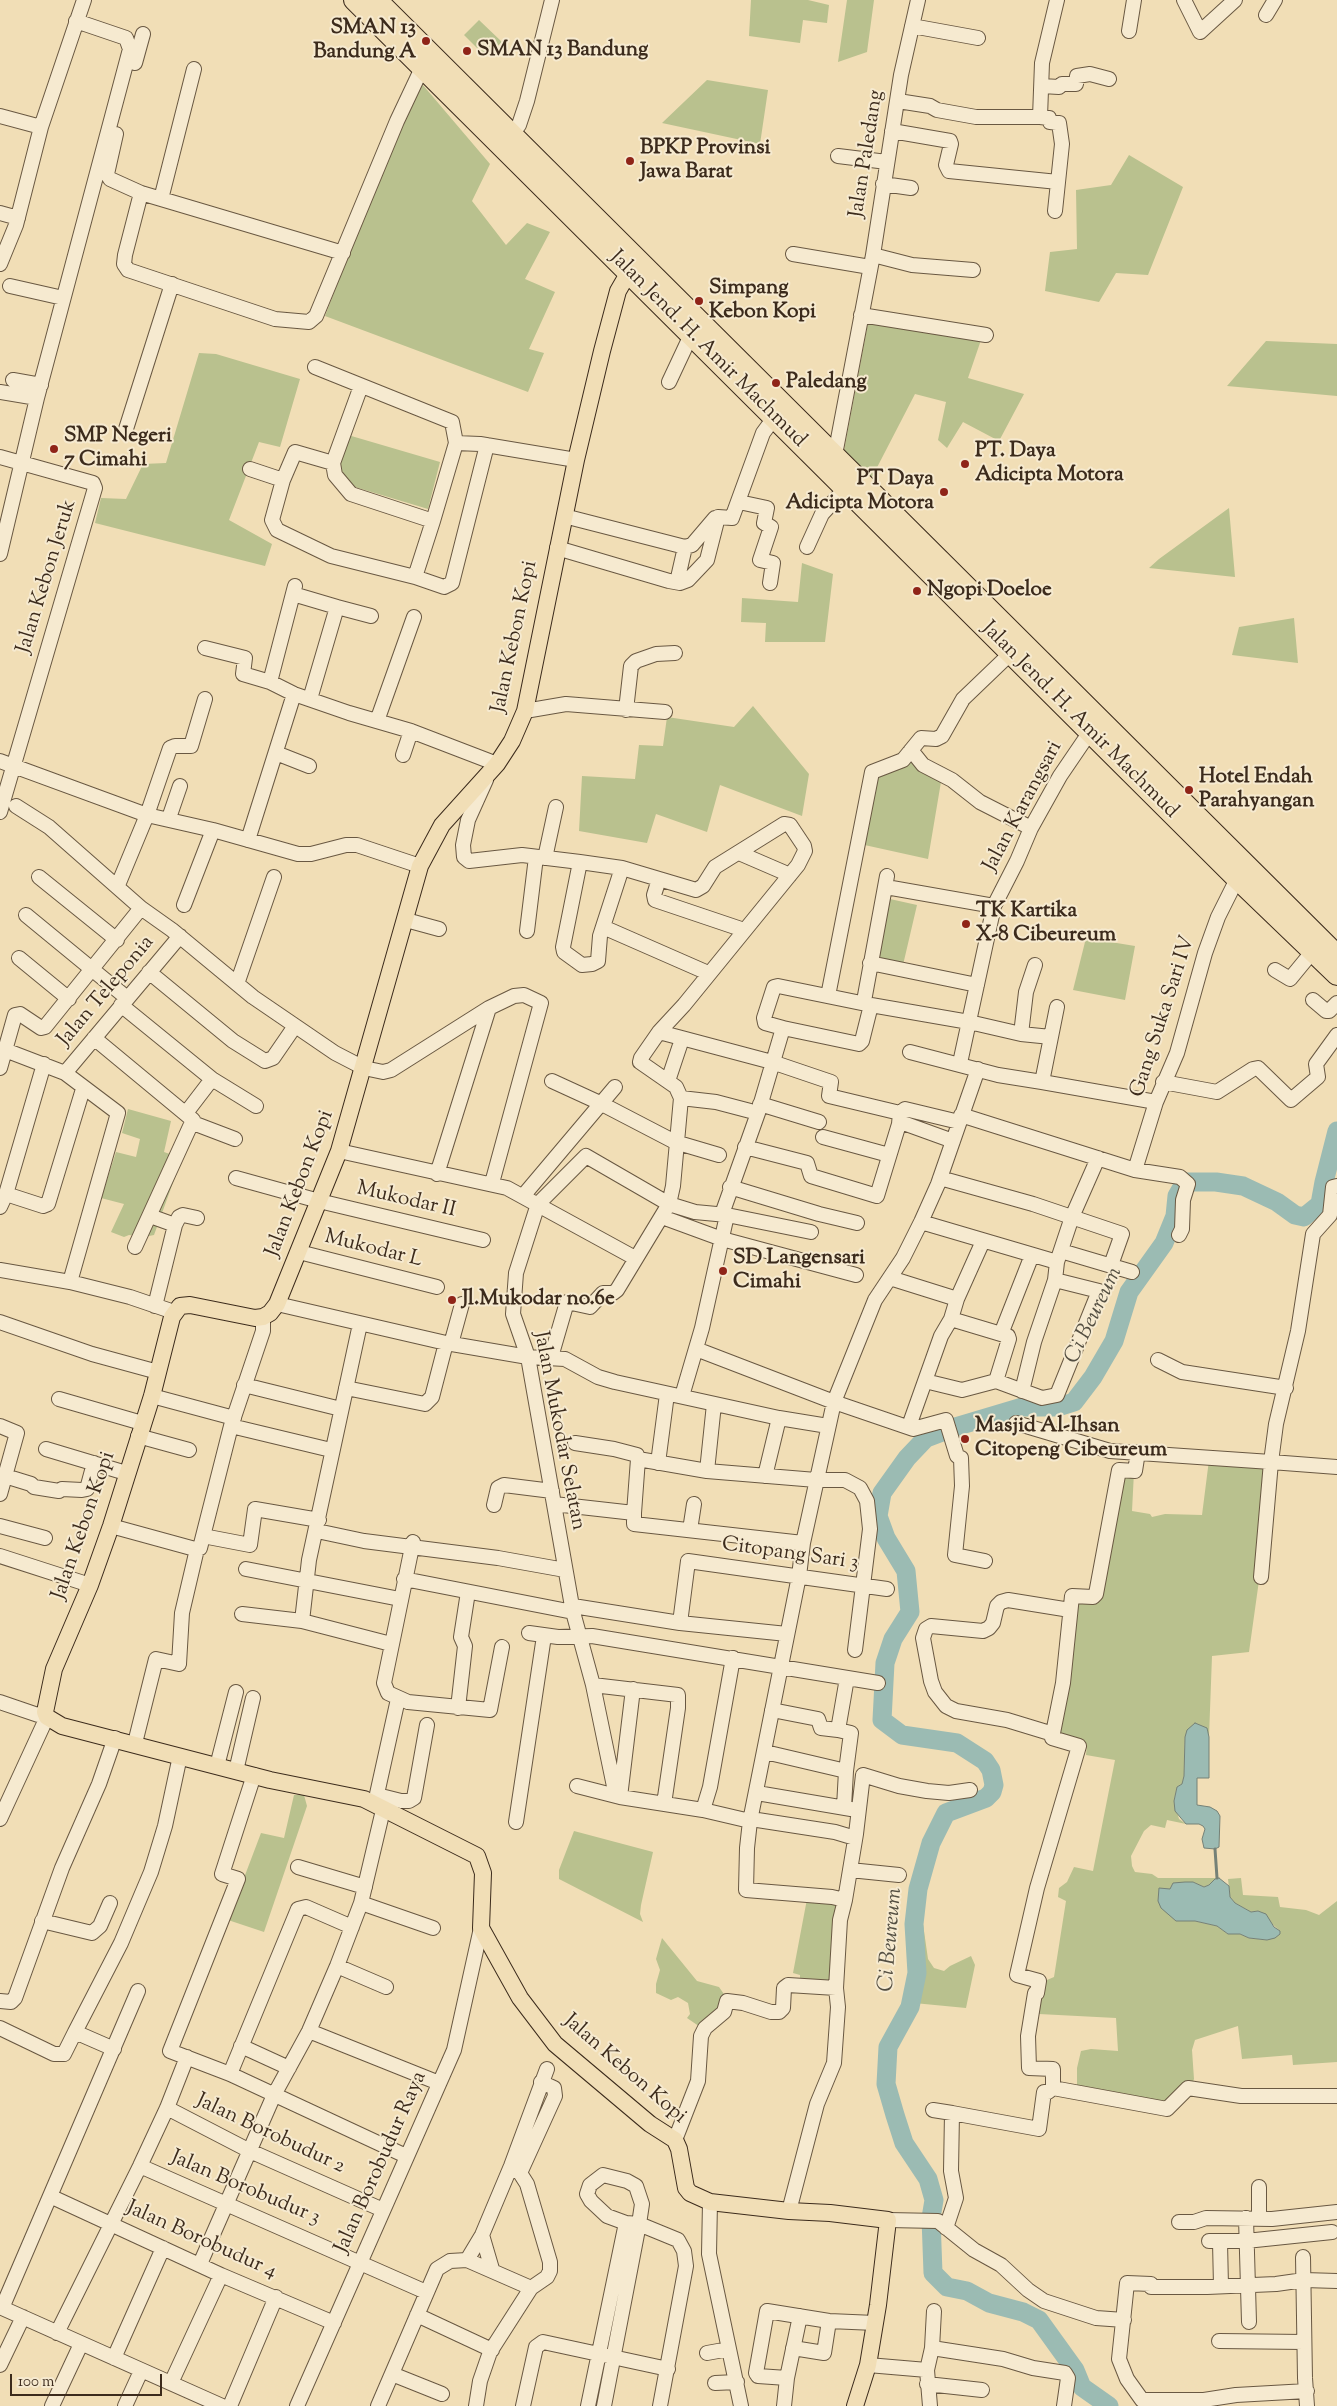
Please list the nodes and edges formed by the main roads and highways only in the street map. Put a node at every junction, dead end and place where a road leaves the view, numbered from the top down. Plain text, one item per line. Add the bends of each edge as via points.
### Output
1 (354, 0) edge
2 (377, 0) edge
3 (634, 267) junction
4 (1094, 725) junction
5 (1337, 955) edge
6 (1337, 975) edge
7 (855, 2406) edge

1 - 3 highway, Jalan Jend. H. Amir Machmud
2 - 3 highway, Jalan Jend. H. Amir Machmud via 512,135
3 - 4 highway, Jalan Jend. H. Amir Machmud via 835,455
3 - 4 highway, Jalan Jend. H. Amir Machmud via 691,336 1010,653
3 - 7 main road, Jalan Kebon Kopi via 618,291 576,460 525,712 512,742 493,769 442,825 420,866 339,1151 277,1304 270,1313 256,1318 190,1305 180,1306 174,1312 152,1396 111,1526 54,1669 46,1714 62,1726 254,1776 378,1803 477,1856 483,1873 481,1928 520,1998 555,2044 650,2124 675,2140 686,2188 698,2198 710,2202 888,2220 868,2365
4 - 5 highway, Jalan Jend. H. Amir Machmud
4 - 6 highway, Jalan Jend. H. Amir Machmud via 1238,879

